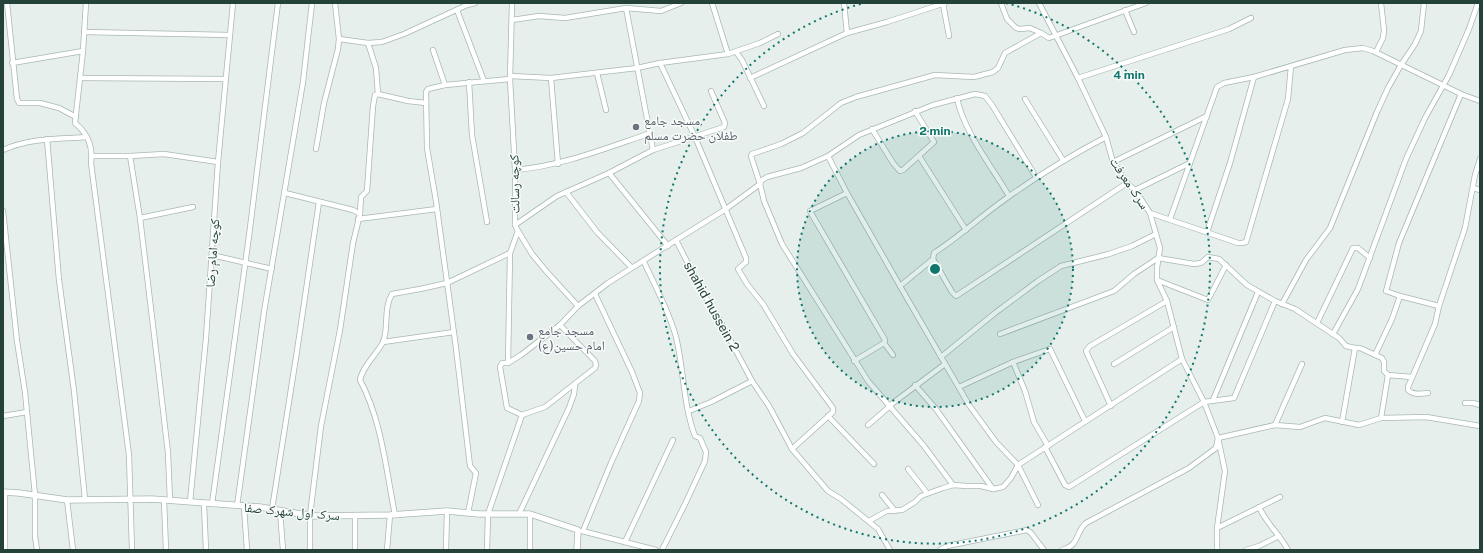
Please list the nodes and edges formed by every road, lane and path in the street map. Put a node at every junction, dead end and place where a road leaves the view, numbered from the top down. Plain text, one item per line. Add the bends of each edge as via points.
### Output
1 (6, 3) edge
2 (86, 3) edge
3 (233, 3) edge
4 (278, 3) edge
5 (312, 3) edge
6 (335, 3) edge
7 (474, 3) edge
8 (512, 3) edge
9 (681, 3) edge
10 (712, 3) edge
11 (844, 3) edge
12 (944, 3) edge
13 (1001, 3) edge
14 (1039, 3) edge
15 (1146, 3) edge
16 (1381, 3) edge
17 (1424, 3) edge
18 (1479, 4) edge
19 (626, 8) junction
20 (457, 10) junction
21 (1125, 10) junction
22 (1251, 18) dead end
23 (512, 20) junction
24 (84, 32) junction
25 (1134, 32) dead end
26 (847, 33) junction
27 (1041, 33) junction
28 (778, 34) dead end
29 (230, 35) junction
30 (949, 36) dead end
31 (1055, 36) junction
32 (339, 39) junction
33 (368, 43) junction
34 (433, 50) dead end
35 (83, 52) junction
36 (736, 52) junction
37 (1376, 52) junction
38 (728, 54) junction
39 (12, 63) junction
40 (660, 63) junction
41 (1401, 65) junction
42 (1290, 66) junction
43 (637, 68) junction
44 (597, 73) junction
45 (510, 77) junction
46 (1254, 77) junction
47 (80, 78) junction
48 (551, 78) junction
49 (750, 78) junction
50 (1078, 78) junction
51 (226, 79) junction
52 (484, 81) junction
53 (469, 82) junction
54 (445, 85) junction
55 (1443, 85) junction
56 (710, 91) dead end
57 (378, 94) junction
58 (1461, 94) junction
59 (957, 98) junction
60 (1025, 98) dead end
61 (1480, 100) edge
62 (426, 103) junction
63 (764, 106) dead end
64 (606, 110) dead end
65 (915, 111) junction
66 (76, 116) junction
67 (1207, 116) junction
68 (872, 129) junction
69 (651, 133) junction
70 (87, 137) junction
71 (695, 137) junction
72 (1106, 137) junction
73 (47, 139) junction
74 (316, 149) dead end
75 (3, 150) edge
76 (653, 150) junction
77 (92, 156) junction
78 (130, 156) junction
79 (828, 156) junction
80 (919, 156) junction
81 (1480, 159) edge
82 (1063, 160) junction
83 (218, 162) junction
84 (1113, 162) junction
85 (1190, 163) junction
86 (558, 164) junction
87 (515, 170) junction
88 (609, 173) junction
89 (1036, 177) junction
90 (1127, 183) junction
91 (760, 184) junction
92 (1473, 188) junction
93 (1136, 190) junction
94 (1480, 190) edge
95 (566, 192) junction
96 (285, 193) junction
97 (847, 193) junction
98 (1010, 196) junction
99 (319, 202) junction
100 (193, 207) dead end
101 (437, 209) junction
102 (726, 209) junction
103 (3, 211) edge
104 (1150, 213) junction
105 (360, 214) junction
106 (140, 218) junction
107 (358, 219) junction
108 (1170, 219) junction
109 (487, 222) dead end
110 (515, 224) junction
111 (966, 230) junction
112 (518, 231) junction
113 (1207, 232) junction
114 (1156, 234) junction
115 (676, 240) junction
116 (668, 246) junction
117 (5, 252) edge
118 (510, 253) junction
119 (212, 255) junction
120 (1158, 258) junction
121 (1370, 258) junction
122 (933, 259) junction
123 (246, 262) junction
124 (644, 262) junction
125 (1226, 265) junction
126 (631, 267) junction
127 (272, 269) junction
128 (1157, 280) junction
129 (447, 283) junction
130 (900, 286) junction
131 (1258, 292) junction
132 (595, 294) junction
133 (1400, 296) junction
134 (1167, 301) junction
135 (1275, 301) junction
136 (1282, 304) junction
137 (578, 306) junction
138 (1439, 306) junction
139 (1317, 323) junction
140 (560, 325) junction
141 (1174, 327) junction
142 (454, 332) junction
143 (1000, 334) dead end
144 (1333, 334) junction
145 (383, 342) junction
146 (884, 343) junction
147 (1355, 348) junction
148 (893, 355) dead end
149 (1375, 355) junction
150 (941, 357) junction
151 (1182, 359) junction
152 (854, 361) junction
153 (1013, 362) junction
154 (508, 363) junction
155 (945, 364) junction
156 (1114, 364) dead end
157 (1302, 364) dead end
158 (1388, 375) junction
159 (1412, 377) junction
160 (752, 381) junction
161 (575, 385) junction
162 (915, 385) junction
163 (959, 387) junction
164 (1428, 393) dead end
165 (1213, 400) junction
166 (1204, 402) junction
167 (1465, 403) dead end
168 (1480, 405) edge
169 (889, 406) junction
170 (1111, 406) junction
171 (689, 411) junction
172 (27, 412) junction
173 (522, 415) junction
174 (3, 416) edge
175 (828, 416) junction
176 (1381, 418) junction
177 (1085, 421) junction
178 (1342, 422) junction
179 (868, 425) dead end
180 (1275, 426) junction
181 (1480, 426) edge
182 (1218, 438) junction
183 (673, 440) dead end
184 (1046, 446) junction
185 (792, 449) junction
186 (874, 464) dead end
187 (1018, 464) junction
188 (908, 469) dead end
189 (953, 486) junction
190 (993, 489) junction
191 (4, 492) edge
192 (927, 493) junction
193 (35, 495) junction
194 (882, 495) dead end
195 (1280, 497) dead end
196 (130, 499) junction
197 (67, 500) junction
198 (85, 500) junction
199 (167, 500) junction
200 (190, 502) junction
201 (204, 504) junction
202 (212, 504) junction
203 (1038, 505) dead end
204 (237, 506) junction
205 (244, 507) junction
206 (1259, 507) junction
207 (272, 509) junction
208 (280, 511) junction
209 (447, 511) junction
210 (895, 511) junction
211 (468, 513) junction
212 (488, 514) junction
213 (519, 514) junction
214 (530, 514) junction
215 (392, 515) junction
216 (310, 516) junction
217 (356, 516) junction
218 (869, 521) junction
219 (1217, 528) junction
220 (581, 531) junction
221 (1279, 536) junction
222 (625, 542) junction
223 (5, 550) edge
224 (37, 550) edge
225 (73, 550) edge
226 (132, 550) edge
227 (166, 550) edge
228 (206, 550) edge
229 (247, 550) edge
230 (283, 550) edge
231 (310, 550) edge
232 (355, 550) edge
233 (387, 550) edge
234 (446, 550) edge
235 (487, 550) edge
236 (530, 550) edge
237 (577, 550) edge
238 (656, 550) edge
239 (662, 550) edge
240 (890, 550) edge
241 (940, 550) edge
242 (1044, 550) edge
243 (1062, 550) edge
244 (1217, 550) edge
245 (1246, 550) edge
246 (1288, 550) edge

1 - 39 street
2 - 24 street
3 - 29 street, کوچه امام رضا
4 - 123 street
5 - 96 street via 303,82
6 - 32 street
7 - 20 street
8 - 23 street, کوچه رسالت
9 - 19 street via 661,11
10 - 38 street
11 - 26 street
12 - 26 street
12 - 30 street
13 - 27 street via 1007,19 1016,28 1030,28
14 - 31 street, سرک معرفت
15 - 21 street
16 - 37 street via 1384,30
17 - 41 street via 1421,31
18 - 55 street
19 - 23 street via 565,18 539,16
19 - 43 street
20 - 33 street via 404,34 382,42
20 - 52 street
21 - 25 street
21 - 31 street
22 - 50 street via 1229,29
23 - 45 street, کوچه رسالت
24 - 29 street
24 - 35 street
26 - 49 street
27 - 31 street via 1049,38
27 - 91 street via 1005,53 998,68 993,72 974,77 935,75 841,103 803,133 752,154
28 - 36 street
29 - 51 street, کوچه امام رضا
31 - 50 street, سرک معرفت
32 - 33 street
32 - 74 street
33 - 57 street via 376,68
34 - 54 street
35 - 39 street
35 - 47 street
36 - 38 street
36 - 49 street
37 - 41 street
37 - 42 street via 1363,48 1345,50
38 - 40 street
39 - 66 street via 19,103 40,103
40 - 43 street
40 - 71 street
41 - 55 street
41 - 136 street via 1377,112 1330,228 1306,260
42 - 46 street
42 - 113 street via 1288,99 1246,242 1238,243
43 - 44 street
43 - 69 street
44 - 48 street
44 - 64 street
45 - 48 street
45 - 52 street
45 - 87 street, کوچه رسالت
46 - 67 street via 1224,83 1217,87
46 - 113 street
47 - 51 street
47 - 66 street
48 - 86 street
49 - 63 street
50 - 72 street, سرک معرفت
51 - 83 street, کوچه امام رضا
52 - 53 street
53 - 54 street
53 - 109 street via 472,135
54 - 62 street via 428,89
55 - 58 street
55 - 121 street via 1406,160
56 - 71 street via 725,126
57 - 62 street
57 - 105 street via 375,95 373,106 367,191 362,197
58 - 61 street
58 - 133 street via 1399,243 1386,291
59 - 65 street
59 - 89 street via 975,94 985,96
59 - 98 street via 965,121
60 - 82 street
62 - 101 street via 427,148
65 - 68 street
65 - 80 street via 934,142
66 - 70 street via 75,123
67 - 84 street
67 - 85 street
68 - 79 street via 843,144
68 - 80 street via 900,171
69 - 76 street
69 - 86 street
70 - 73 street
70 - 77 street
71 - 76 street
71 - 102 street
72 - 82 street
72 - 84 street, سرک معرفت
73 - 75 street
73 - 198 street via 59,280
76 - 88 street
77 - 78 street
77 - 196 street via 128,455
78 - 83 street via 164,154
78 - 106 street
79 - 91 street via 801,168 767,177
79 - 97 street
80 - 111 street
81 - 92 street
82 - 89 street
83 - 119 street, کوچه امام رضا
84 - 90 street, سرک معرفت
85 - 93 street
85 - 108 street
86 - 87 street
87 - 110 street, کوچه رسالت
88 - 95 street
88 - 116 street
89 - 98 street
90 - 93 street, سرک معرفت
90 - 122 street via 956,296
91 - 102 street
91 - 152 street via 764,201 782,244
92 - 94 street
92 - 138 street via 1465,228
93 - 104 street, سرک معرفت
95 - 110 street
95 - 126 street via 597,232
96 - 99 street
96 - 127 street
97 - 130 street
97 - 146 street via 810,211 885,340
98 - 111 street
99 - 105 street
99 - 207 street
100 - 106 street
101 - 107 street
101 - 129 street
102 - 115 street
102 - 175 street via 746,258 746,262 738,269 793,354 833,408 833,412
103 - 117 street
104 - 108 street
104 - 114 street, سرک معرفت
105 - 107 street
106 - 199 street via 168,453
107 - 216 street via 321,426
108 - 113 street
110 - 112 street, کوچه رسالت
111 - 122 street via 934,253
112 - 118 street, کوچه رسالت
112 - 137 street via 532,254
114 - 120 street, سرک معرفت via 1160,248
114 - 150 street via 1115,252 1061,266 995,313
115 - 116 street
115 - 160 street, shahid hussein 2
116 - 124 street
117 - 172 street
118 - 129 street
118 - 154 street, کوچه رسالت
119 - 123 street
119 - 200 street, کوچه امام رضا
120 - 125 street via 1194,264 1201,263 1208,257 1219,259
120 - 128 street, سرک معرفت
120 - 143 street via 1114,291
121 - 139 street via 1358,248 1353,248
121 - 144 street via 1358,289
122 - 130 street
123 - 127 street
123 - 202 street
124 - 126 street
124 - 171 street via 672,322
125 - 128 street via 1208,300
125 - 131 street
126 - 132 street
127 - 204 street
128 - 134 street, سرک معرفت
129 - 142 street
129 - 145 street via 392,294 388,300
130 - 150 street
131 - 135 street
131 - 165 street
132 - 137 street
132 - 220 street via 640,393 639,401
133 - 138 street
133 - 149 street
134 - 141 street, سرک معرفت
134 - 170 street via 1090,346 1086,351
135 - 136 street
135 - 165 street via 1234,398
136 - 139 street via 1296,309
137 - 140 street
138 - 159 street via 1435,324
139 - 144 street
140 - 154 street
140 - 161 street via 596,365
141 - 151 street, سرک معرفت
141 - 156 street
142 - 145 street
142 - 211 street via 470,466 476,473
144 - 147 street via 1346,346
145 - 215 street via 360,380 378,427
146 - 148 street
146 - 152 street
147 - 149 street
147 - 178 street
149 - 158 street via 1382,358 1384,371
150 - 155 street
151 - 166 street, سرک معرفت
151 - 170 street
152 - 169 street
153 - 163 street
153 - 177 street via 1050,349
153 - 184 street via 1034,422
154 - 173 street via 502,363 500,367 507,408
155 - 162 street
155 - 163 street
157 - 180 street
158 - 159 street
158 - 176 street
159 - 164 street via 1408,390 1410,392
160 - 171 street
160 - 185 street, shahid hussein 2
161 - 173 street via 545,407
161 - 213 street via 569,408
162 - 169 street
162 - 190 street via 936,409
163 - 187 street via 996,442
165 - 166 street
166 - 182 street, سرک معرفت
166 - 184 street via 1069,487 1065,485
167 - 168 street
169 - 179 street
169 - 189 street via 924,446
170 - 177 street
171 - 239 street via 690,424 695,436 700,438 706,455 705,461
172 - 174 street
172 - 193 street
173 - 212 street
175 - 185 street
175 - 186 street
176 - 178 street via 1359,424
176 - 181 street via 1426,417
177 - 184 street
178 - 180 street via 1325,418 1300,426
180 - 182 street
182 - 219 street, سرک معرفت via 1225,471
182 - 243 street via 1216,448 1189,468 1086,523 1082,526 1076,541
183 - 222 street
184 - 187 street
185 - 218 street, shahid hussein 2 via 828,491 841,498
187 - 190 street via 1003,487
187 - 203 street
188 - 192 street
189 - 190 street via 981,486
189 - 192 street
191 - 193 street, سرک اول شهرک صفا
191 - 223 street
192 - 210 street via 902,510
193 - 197 street, سرک اول شهرک صفا
193 - 224 street
194 - 210 street
195 - 206 street
196 - 198 street, سرک اول شهرک صفا
196 - 199 street, سرک اول شهرک صفا
196 - 226 street
197 - 198 street, سرک اول شهرک صفا
197 - 225 street
199 - 200 street, سرک اول شهرک صفا
199 - 227 street
200 - 201 street, سرک اول شهرک صفا
201 - 202 street, سرک اول شهرک صفا
201 - 228 street
202 - 204 street, سرک اول شهرک صفا
204 - 205 street, سرک اول شهرک صفا
205 - 207 street, سرک اول شهرک صفا
205 - 229 street
206 - 219 street
206 - 221 street
207 - 208 street, سرک اول شهرک صفا
208 - 216 street, سرک اول شهرک صفا
208 - 230 street
209 - 211 street, سرک اول شهرک صفا
209 - 215 street, سرک اول شهرک صفا
209 - 234 street
210 - 218 street via 887,511
211 - 212 street, سرک اول شهرک صفا
212 - 213 street, سرک اول شهرک صفا
212 - 235 street
213 - 214 street, سرک اول شهرک صفا
214 - 220 street, سرک اول شهرک صفا
214 - 236 street
215 - 217 street, سرک اول شهرک صفا
215 - 233 street
216 - 217 street, سرک اول شهرک صفا
216 - 231 street
217 - 232 street
218 - 240 street, shahid hussein 2 via 878,529
219 - 244 street, سرک معرفت
220 - 222 street
220 - 237 street
221 - 245 street
221 - 246 street
222 - 238 street
241 - 242 street via 947,546 1027,530

